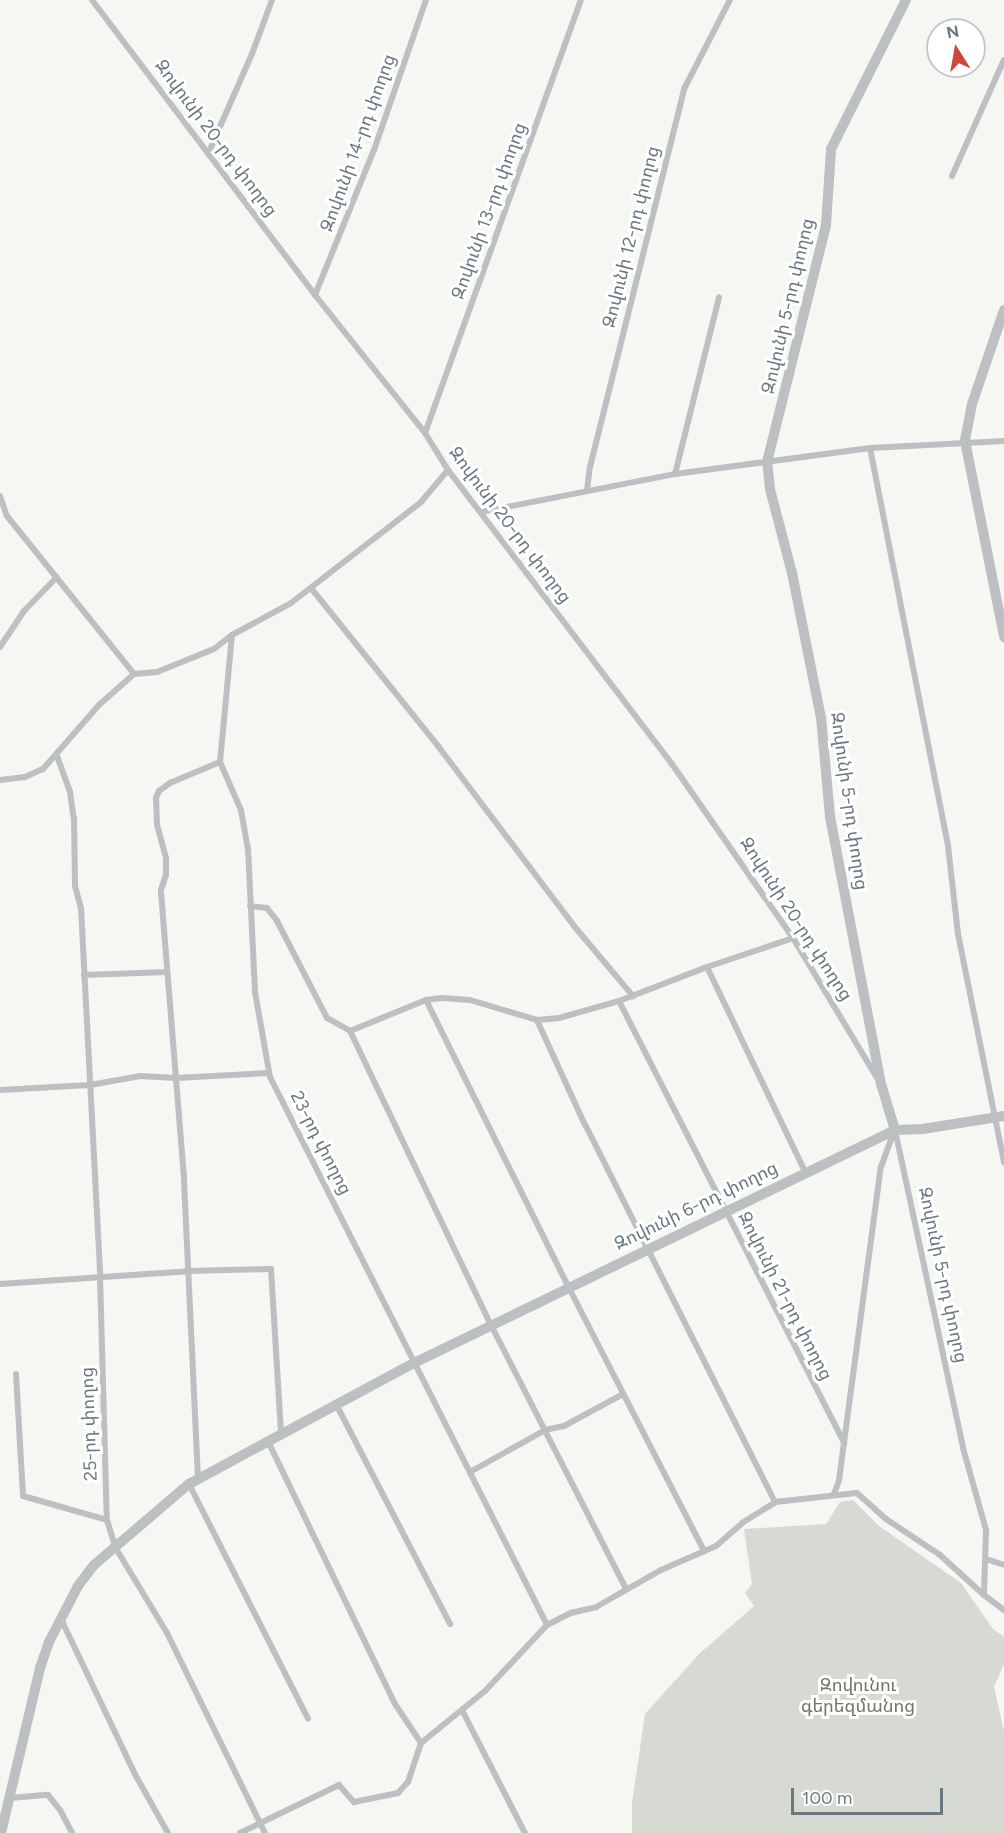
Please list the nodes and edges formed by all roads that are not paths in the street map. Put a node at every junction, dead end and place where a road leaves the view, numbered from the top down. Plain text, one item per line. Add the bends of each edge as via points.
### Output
1 (92, 0) edge
2 (272, 0) edge
3 (426, 0) edge
4 (581, 0) edge
5 (730, 0) edge
6 (906, 0) edge
7 (1004, 60) edge
8 (208, 154) junction
9 (952, 176) dead end
10 (315, 295) junction
11 (718, 297) dead end
12 (1004, 310) edge
13 (425, 433) junction
14 (965, 441) junction
15 (1004, 441) edge
16 (870, 448) junction
17 (767, 462) junction
18 (448, 470) junction
19 (675, 474) junction
20 (587, 490) junction
21 (0, 496) edge
22 (481, 512) junction
23 (57, 577) junction
24 (311, 588) junction
25 (232, 635) junction
26 (1004, 637) edge
27 (0, 647) edge
28 (134, 674) junction
29 (57, 756) junction
30 (220, 762) junction
31 (0, 780) edge
32 (250, 906) junction
33 (794, 938) junction
34 (707, 967) junction
35 (167, 972) junction
36 (84, 975) junction
37 (633, 996) junction
38 (426, 1000) junction
39 (619, 1001) junction
40 (537, 1020) junction
41 (350, 1031) junction
42 (269, 1073) junction
43 (176, 1078) junction
44 (880, 1084) junction
45 (90, 1085) junction
46 (0, 1090) edge
47 (998, 1117) edge
48 (895, 1130) junction
49 (1004, 1162) edge
50 (805, 1172) junction
51 (724, 1210) junction
52 (647, 1249) junction
53 (189, 1271) junction
54 (100, 1276) junction
55 (0, 1284) edge
56 (569, 1288) junction
57 (492, 1327) junction
58 (414, 1363) junction
59 (16, 1374) dead end
60 (623, 1394) junction
61 (336, 1404) junction
62 (545, 1431) junction
63 (281, 1434) junction
64 (268, 1441) junction
65 (844, 1443) junction
66 (470, 1472) junction
67 (194, 1481) junction
68 (834, 1494) junction
69 (775, 1502) junction
70 (107, 1520) junction
71 (115, 1546) junction
72 (704, 1551) junction
73 (986, 1559) junction
74 (1004, 1565) edge
75 (626, 1589) junction
76 (984, 1595) junction
77 (1004, 1610) edge
78 (61, 1618) junction
79 (450, 1624) dead end
80 (547, 1625) junction
81 (462, 1710) junction
82 (308, 1719) dead end
83 (420, 1743) junction
84 (10, 1798) junction
85 (260, 1823) junction
86 (1, 1833) edge
87 (72, 1833) edge
88 (168, 1833) edge
89 (240, 1833) edge
90 (265, 1833) edge
91 (525, 1833) edge

1 - 8 street, Զովունի 20-րդ փողոց
2 - 8 street
3 - 10 street, Զովունի 14-րդ փողոց via 374,150
4 - 13 street, Զովունի 13-րդ փողոց
5 - 20 street, Զովունի 12-րդ փողոց via 684,89
6 - 17 street, Զովունի 5-րդ փողոց via 831,149 826,225
7 - 9 street
8 - 10 street, Զովունի 20-րդ փողոց
10 - 13 street, Զովունի 20-րդ փողոց
11 - 19 street
12 - 14 street via 972,404
13 - 18 street, Զովունի 20-րդ փողոց
14 - 15 street
14 - 16 street
14 - 26 street
16 - 17 street
16 - 47 street via 948,846 958,934
17 - 19 street
17 - 44 street, Զովունի 5-րդ փողոց via 821,718 830,816
18 - 22 street, Զովունի 20-րդ փողոց
18 - 24 street via 421,502
19 - 20 street
20 - 22 street
21 - 23 street via 7,516
22 - 33 street, Զովունի 20-րդ փողոց via 672,764
23 - 27 street via 24,611
23 - 28 street
24 - 25 street
24 - 37 street
25 - 28 street via 214,649 157,672
25 - 30 street, 23-րդ փողոց
28 - 29 street via 100,705
29 - 31 street via 43,769 25,777
29 - 36 street, 25-րդ փողոց via 70,792 74,819 75,886 81,908
30 - 32 street, 23-րդ փողոց via 241,810 248,848
30 - 35 street via 170,783 159,790 156,798 157,825 166,858 166,875 160,890
32 - 41 street via 267,908 327,1018
32 - 42 street, 23-րդ փողոց via 255,992
33 - 34 street
33 - 44 street, Զովունի 20-րդ փողոց
34 - 37 street
34 - 50 street
35 - 36 street
35 - 43 street
36 - 45 street, 25-րդ փողոց
37 - 39 street
38 - 40 street via 470,1000
38 - 41 street
38 - 56 street
39 - 40 street via 559,1018
39 - 51 street, Զովունի 21-րդ փողոց
40 - 52 street
41 - 57 street
42 - 43 street
42 - 58 street, 23-րդ փողոց
43 - 45 street via 140,1076
43 - 53 street
44 - 48 street, Զովունի 5-րդ փողոց
45 - 46 street
45 - 54 street, 25-րդ փողոց
47 - 48 street, Զովունի 6-րդ փողոց
47 - 49 street
48 - 50 street, Զովունի 6-րդ փողոց
48 - 65 street via 880,1167
48 - 73 street, Զովունի 5-րդ փողոց via 963,1448 986,1530
50 - 51 street, Զովունի 6-րդ փողոց
51 - 52 street, Զովունի 6-րդ փողոց
51 - 65 street, Զովունի 21-րդ փողոց
52 - 56 street, Զովունի 6-րդ փողոց
52 - 69 street
53 - 54 street
53 - 63 street via 271,1269
53 - 67 street
54 - 55 street
54 - 70 street, 25-րդ փողոց
56 - 57 street, Զովունի 6-րդ փողոց
56 - 60 street
57 - 58 street, Զովունի 6-րդ փողոց
57 - 62 street
58 - 61 street, Զովունի 6-րդ փողոց
58 - 66 street, 23-րդ փողոց
59 - 70 street via 23,1497
60 - 62 street via 564,1426
60 - 72 street
61 - 63 street, Զովունի 6-րդ փողոց
61 - 79 street
62 - 66 street
62 - 75 street
63 - 64 street, Զովունի 6-րդ փողոց
64 - 67 street, Զովունի 6-րդ փողոց
64 - 83 street via 395,1704
65 - 68 street
66 - 80 street, 23-րդ փողոց
67 - 71 street, Զովունի 6-րդ փողոց
67 - 82 street
68 - 69 street
68 - 76 street via 857,1493 886,1519 940,1554
69 - 72 street
70 - 71 street, 25-րդ փողոց
71 - 78 street, Զովունի 6-րդ փողոց via 78,1586
71 - 85 street, 25-րդ փողոց via 167,1633
72 - 75 street
73 - 74 street
73 - 76 street, Զովունի 5-րդ փողոց
75 - 80 street via 596,1607
76 - 77 street
78 - 84 street, Զովունի 6-րդ փողոց via 40,1668
78 - 88 street via 136,1776
80 - 81 street via 503,1674
81 - 83 street
81 - 91 street
83 - 85 street via 408,1782 398,1793 354,1802 339,1785
84 - 86 street, Զովունի 6-րդ փողոց
84 - 87 street via 48,1796
85 - 89 street
85 - 90 street, 25-րդ փողոց

